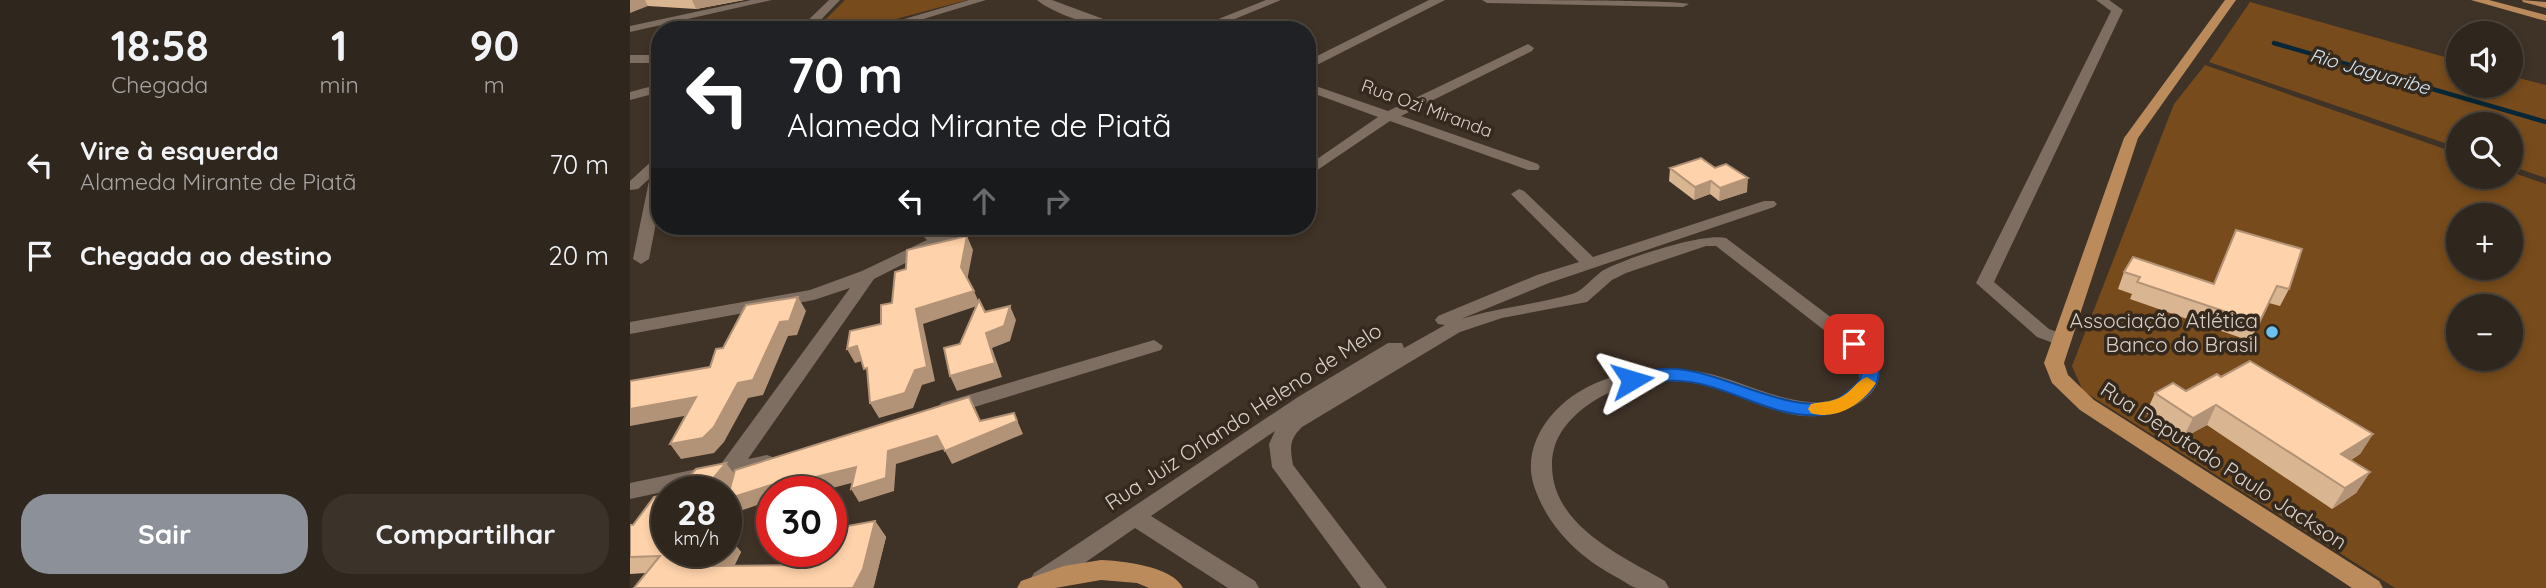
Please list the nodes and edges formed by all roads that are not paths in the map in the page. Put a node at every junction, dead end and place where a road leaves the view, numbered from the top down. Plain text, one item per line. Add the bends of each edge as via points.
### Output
1 (767, 0) edge
2 (835, 0) edge
3 (981, 0) edge
4 (1042, 0) edge
5 (1246, 0) edge
6 (1276, 0) edge
7 (1406, 0) edge
8 (1440, 0) edge
9 (1486, 0) edge
10 (2101, 0) edge
11 (2231, 0) edge
12 (2476, 0) edge
13 (2498, 0) edge
14 (2527, 0) edge
15 (2546, 2) edge
16 (1683, 4) dead end
17 (1424, 5) junction
18 (1258, 7) junction
19 (2546, 12) edge
20 (2546, 18) edge
21 (668, 21) edge
22 (813, 21) edge
23 (916, 21) edge
24 (1094, 21) edge
25 (1221, 21) edge
26 (651, 25) edge
27 (630, 29) edge
28 (1528, 48) dead end
29 (630, 59) edge
30 (651, 59) edge
31 (1316, 61) edge
32 (651, 90) edge
33 (1316, 90) edge
34 (630, 96) edge
35 (1390, 116) junction
36 (1316, 166) edge
37 (1533, 167) dead end
38 (651, 169) edge
39 (651, 183) edge
40 (632, 187) edge
41 (1519, 194) dead end
42 (1769, 204) dead end
43 (651, 213) edge
44 (931, 235) edge
45 (950, 235) edge
46 (937, 241) junction
47 (641, 259) dead end
48 (1590, 263) junction
49 (868, 275) junction
50 (630, 328) edge
51 (2061, 340) junction
52 (1154, 346) dead end
53 (931, 414) edge
54 (787, 457) edge
55 (729, 470) junction
56 (630, 491) edge
57 (1135, 516) junction
58 (1031, 587) edge
59 (1171, 588) edge
60 (1247, 588) edge
61 (1375, 588) edge
62 (1657, 588) edge
63 (2371, 588) edge

1 - 21 street
2 - 22 street
3 - 23 street
4 - 24 street
5 - 18 street
6 - 18 street
7 - 17 street
8 - 17 street
9 - 16 street
10 - 51 street via 2117,10 1985,284 2043,333
11 - 51 main road, Rua Deputado Paulo Jackson via 2131,138
12 - 20 main road
13 - 19 main road
14 - 15 main road
17 - 31 street
18 - 25 street
26 - 27 street
28 - 35 street
29 - 30 street
32 - 34 street
33 - 35 street, Rua Ozi Miranda
35 - 36 street
35 - 37 street, Rua Ozi Miranda
38 - 40 street
39 - 40 street
41 - 48 street
42 - 48 street, Rua Juiz Orlando Heleno de Melo
43 - 47 street
44 - 46 street
45 - 46 street
46 - 49 street
48 - 57 street, Rua Juiz Orlando Heleno de Melo via 1511,291 1406,341 1340,378
49 - 50 street via 814,295
49 - 55 street
51 - 63 main road, Rua Deputado Paulo Jackson via 2054,363 2071,392
52 - 53 street
54 - 55 street
55 - 56 street
57 - 58 street, Rua Juiz Orlando Heleno de Melo
57 - 60 street
58 - 59 main road via 1076,572 1104,569 1144,576
61 - 62 street via 1283,467 1279,444 1284,433 1323,404 1454,328 1499,313 1581,298 1620,269 1705,241 1720,241 1854,344 1867,357 1871,372 1867,386 1855,397 1823,409 1776,404 1714,381 1682,375 1649,376 1585,398 1560,417 1545,440 1541,466 1550,496 1586,546

